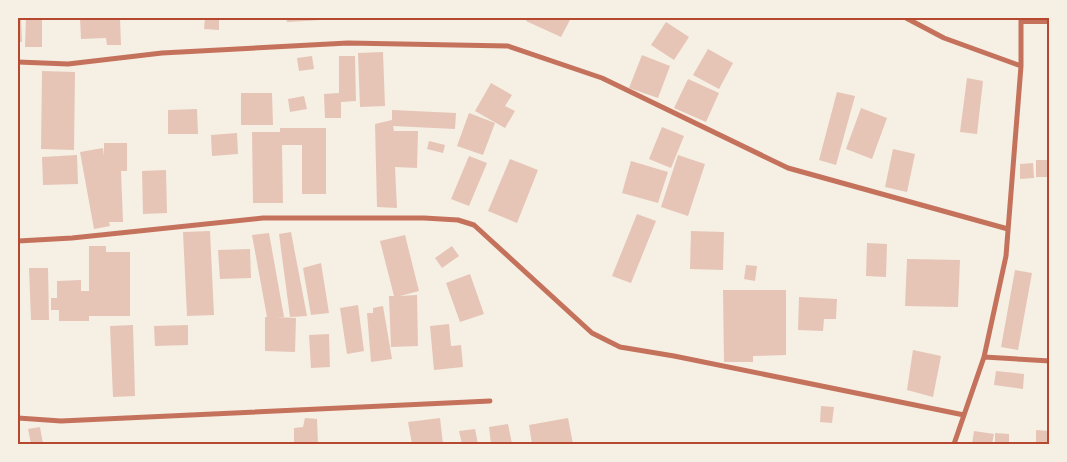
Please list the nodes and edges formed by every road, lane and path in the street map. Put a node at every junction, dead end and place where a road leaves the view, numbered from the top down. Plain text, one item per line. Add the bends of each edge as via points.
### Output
1 (906, 18) edge
2 (1021, 20) edge
3 (1050, 22) edge
4 (18, 62) edge
5 (1021, 66) junction
6 (1008, 229) junction
7 (18, 241) edge
8 (984, 357) junction
9 (1050, 361) edge
10 (490, 402) dead end
11 (964, 415) junction
12 (18, 418) edge
13 (954, 444) edge

1 - 5 street via 944,38
2 - 3 lane
2 - 5 street
4 - 6 street via 68,64 162,53 348,44 508,46 602,78 788,168
5 - 6 street
6 - 8 street via 1006,256
7 - 11 street via 262,218 458,220 474,225 592,333 620,347
8 - 9 street
8 - 11 street
10 - 12 street via 61,421
11 - 13 street

